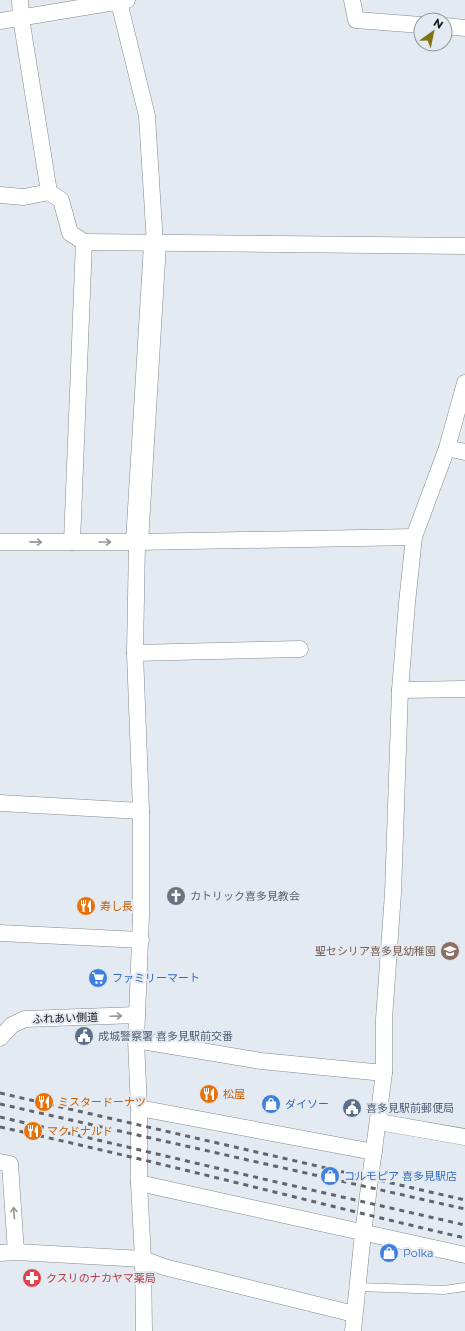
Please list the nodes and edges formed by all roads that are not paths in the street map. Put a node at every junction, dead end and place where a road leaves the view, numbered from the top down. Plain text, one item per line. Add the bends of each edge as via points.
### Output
1 (20, 0) edge
2 (352, 0) edge
3 (123, 1) edge
4 (21, 18) junction
5 (0, 22) edge
6 (413, 24) edge
7 (453, 27) edge
8 (465, 28) edge
9 (49, 192) junction
10 (0, 195) edge
11 (84, 242) junction
12 (155, 244) junction
13 (465, 246) edge
14 (465, 383) edge
15 (447, 448) junction
16 (465, 452) edge
17 (414, 537) junction
18 (0, 542) edge
19 (72, 542) junction
20 (137, 542) junction
21 (300, 650) dead end
22 (135, 653) junction
23 (465, 688) edge
24 (400, 690) junction
25 (0, 803) edge
26 (141, 811) junction
27 (0, 933) edge
28 (141, 940) junction
29 (137, 1015) junction
30 (0, 1038) edge
31 (136, 1040) junction
32 (384, 1073) junction
33 (139, 1108) junction
34 (379, 1122) junction
35 (465, 1137) edge
36 (374, 1152) junction
37 (0, 1162) edge
38 (140, 1183) junction
39 (363, 1233) junction
40 (16, 1252) junction
41 (0, 1253) edge
42 (465, 1255) edge
43 (143, 1259) junction
44 (358, 1287) junction
45 (465, 1287) edge
46 (354, 1314) junction
47 (144, 1331) edge
48 (353, 1331) edge

1 - 4 street
2 - 6 street via 356,20
3 - 4 street
3 - 12 street via 147,116
4 - 5 street
4 - 9 street
7 - 8 street
9 - 10 street via 24,197
9 - 11 street via 61,200 70,233
11 - 12 street
11 - 19 street
12 - 13 street
12 - 20 street
14 - 15 street
15 - 16 street
15 - 17 street
17 - 20 street
17 - 24 street
18 -> 19 street
19 -> 20 street
20 - 22 street
21 - 22 street
22 - 26 street
23 - 24 street
24 - 32 street via 384,1019
25 - 26 street
26 - 28 street
27 - 28 street
28 - 29 street
30 -> 29 street, ふれあい側道 via 12,1025 25,1019
29 - 31 street
31 - 32 street via 261,1061
31 - 33 street
32 - 34 street
33 - 36 street
33 - 38 street
34 - 35 street
34 - 36 street
36 - 39 street
40 -> 37 street via 10,1164
38 - 39 street
38 - 43 street
39 - 42 street
39 - 44 street
40 - 41 street
40 - 43 street
43 - 46 street via 164,1268
43 - 47 street
44 - 45 lane via 444,1290
44 - 46 street
46 - 48 street

